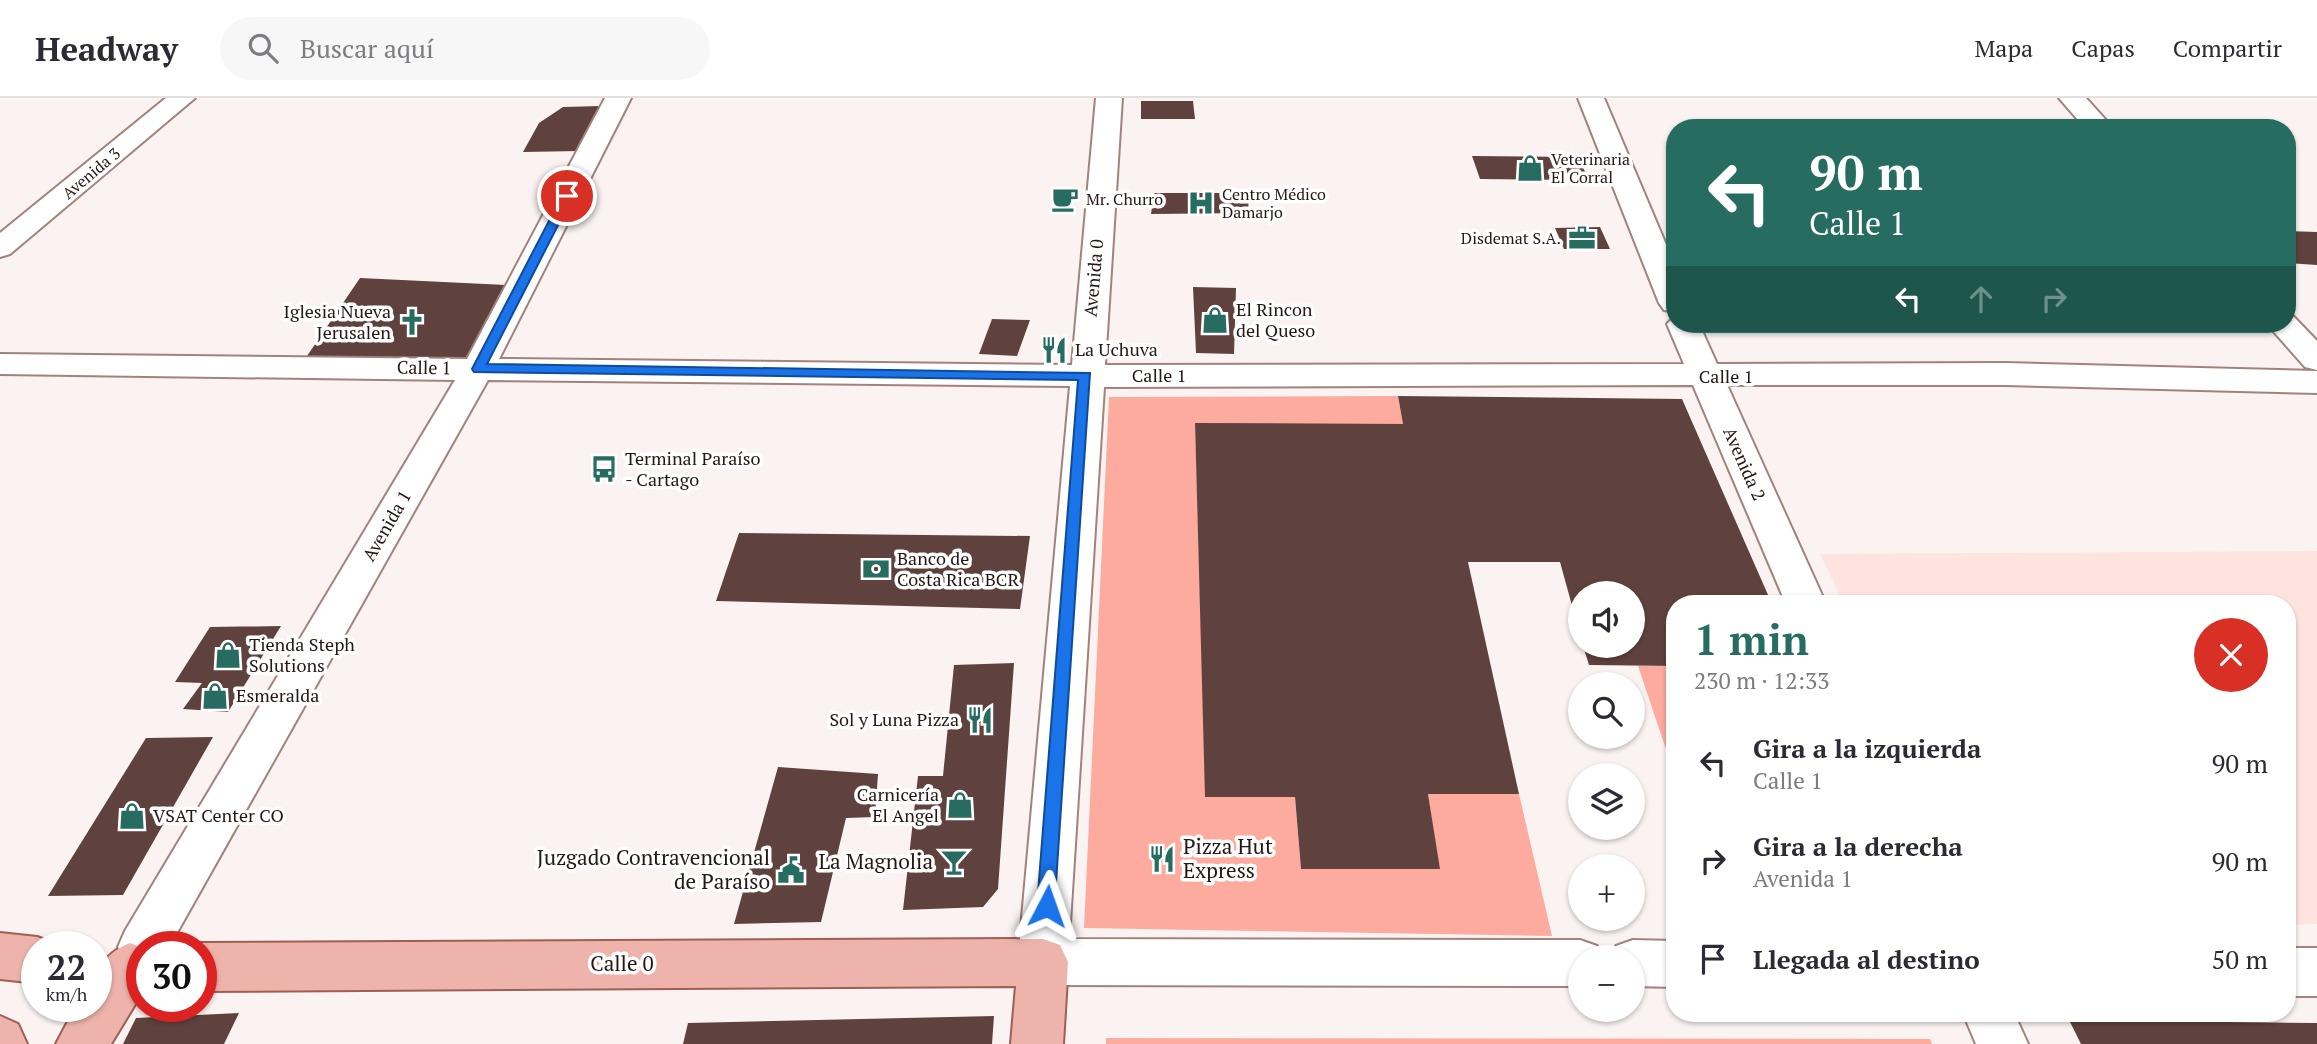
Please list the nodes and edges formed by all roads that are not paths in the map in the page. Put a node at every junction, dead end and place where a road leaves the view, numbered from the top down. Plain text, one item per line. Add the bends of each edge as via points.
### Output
1 (182, 98) edge
2 (618, 98) edge
3 (1109, 98) edge
4 (1591, 98) edge
5 (2072, 98) edge
6 (2092, 119) edge
7 (0, 248) edge
8 (1666, 281) edge
9 (1687, 333) edge
10 (2292, 333) edge
11 (2317, 360) edge
12 (0, 364) edge
13 (478, 369) junction
14 (1086, 376) junction
15 (1705, 377) junction
16 (2317, 382) edge
17 (1802, 595) edge
18 (147, 931) edge
19 (0, 956) edge
20 (21, 958) edge
21 (1043, 962) junction
22 (1568, 963) edge
23 (1645, 964) edge
24 (1666, 964) edge
25 (126, 966) edge
26 (217, 967) edge
27 (2296, 972) edge
28 (2317, 972) edge
29 (1992, 1022) edge
30 (82, 1044) edge
31 (1037, 1044) edge
32 (2002, 1044) edge

1 - 7 street, Avenida 3
2 - 13 street, Avenida 1
3 - 14 street, Avenida 0
4 - 8 street
5 - 6 street
9 - 15 street, Avenida 2
10 - 11 street
12 - 13 street, Calle 1
13 - 14 street, Calle 1
13 - 18 street, Avenida 1
14 - 15 street, Calle 1
14 - 21 street, Avenida 0
15 - 16 street, Calle 1 via 2005,374
15 - 17 street, Avenida 2
19 - 20 main road
21 - 22 street
21 - 26 main road, Calle 0
21 - 31 main road, Avenida 0
23 - 24 street
25 - 30 main road, Avenida 1
27 - 28 street
29 - 32 street

